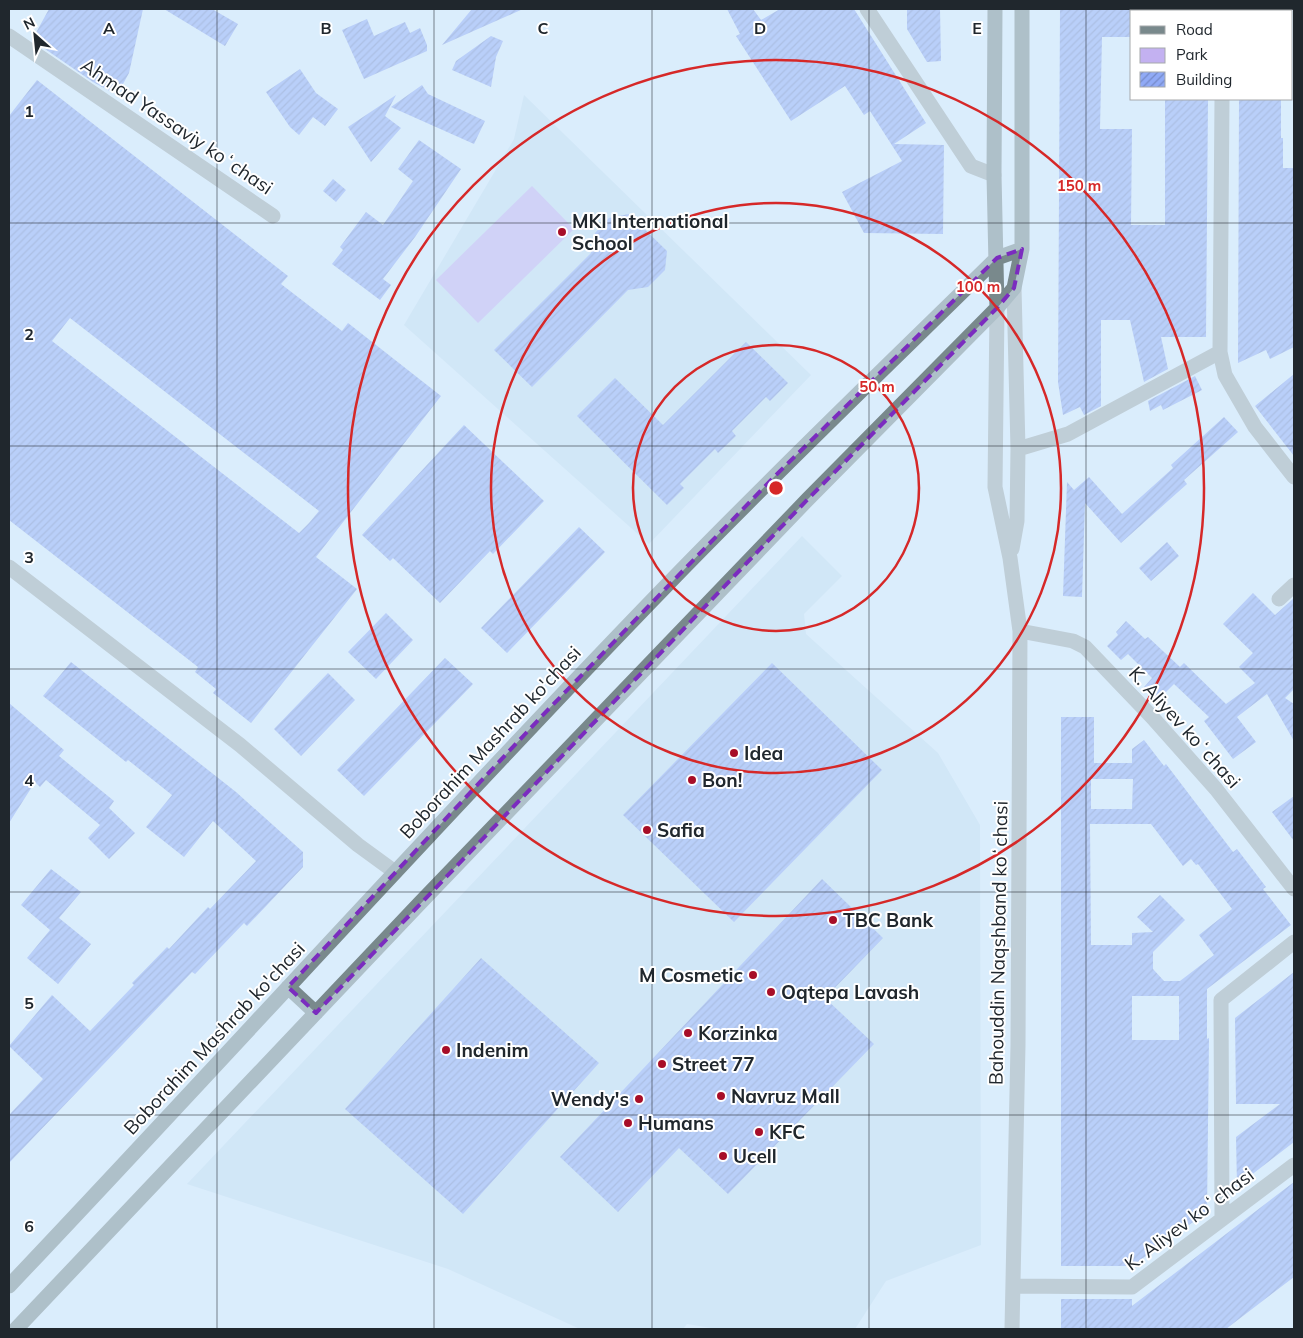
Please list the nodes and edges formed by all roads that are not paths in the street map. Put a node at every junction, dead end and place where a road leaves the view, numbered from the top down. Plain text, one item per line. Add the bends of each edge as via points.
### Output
1 (867, 9) edge
2 (995, 9) edge
3 (1022, 9) edge
4 (9, 36) edge
5 (1222, 100) edge
6 (994, 175) junction
7 (273, 216) dead end
8 (1022, 249) junction
9 (997, 258) junction
10 (1014, 288) junction
11 (997, 308) junction
12 (1220, 352) junction
13 (1018, 449) junction
14 (1294, 477) edge
15 (1010, 558) junction
16 (9, 567) edge
17 (1294, 585) edge
18 (1279, 599) dead end
19 (1020, 631) junction
20 (395, 872) junction
21 (1294, 889) edge
22 (1294, 942) edge
23 (288, 988) junction
24 (316, 1013) junction
25 (1294, 1165) edge
26 (1222, 1220) junction
27 (9, 1286) edge
28 (1013, 1286) junction
29 (16, 1329) edge
30 (1012, 1329) edge

1 - 6 street via 971,166
2 - 6 main road
3 - 8 main road
4 - 7 street, Ahmad Yassaviy koʻchasi
5 - 12 street
6 - 9 main road
8 - 9 main road, Boborahim Mashrab ko'chasi
8 - 10 main road
9 - 11 main road
9 - 20 main road, Boborahim Mashrab ko'chasi via 669,583
10 - 11 main road
10 - 13 street
11 - 15 street via 995,487
11 - 24 main road via 808,499
12 - 13 street via 1068,434
12 - 14 street via 1225,375 1255,427
13 - 15 street via 1016,521
15 - 19 street, Bahouddin Naqshband koʻchasi
16 - 20 street via 240,745 358,845
17 - 18 street
19 - 21 street, K. Aliyev koʻchasi via 1073,641 1085,647 1216,789
19 - 28 street, Bahouddin Naqshband koʻchasi
20 - 23 main road, Boborahim Mashrab ko'chasi
22 - 26 street via 1221,1000
23 - 24 main road
23 - 27 main road, Boborahim Mashrab ko'chasi
24 - 29 main road
25 - 26 street, K. Aliyev koʻchasi
26 - 28 street, K. Aliyev koʻchasi via 1132,1287
28 - 30 street, Bahouddin Naqshband koʻchasi

